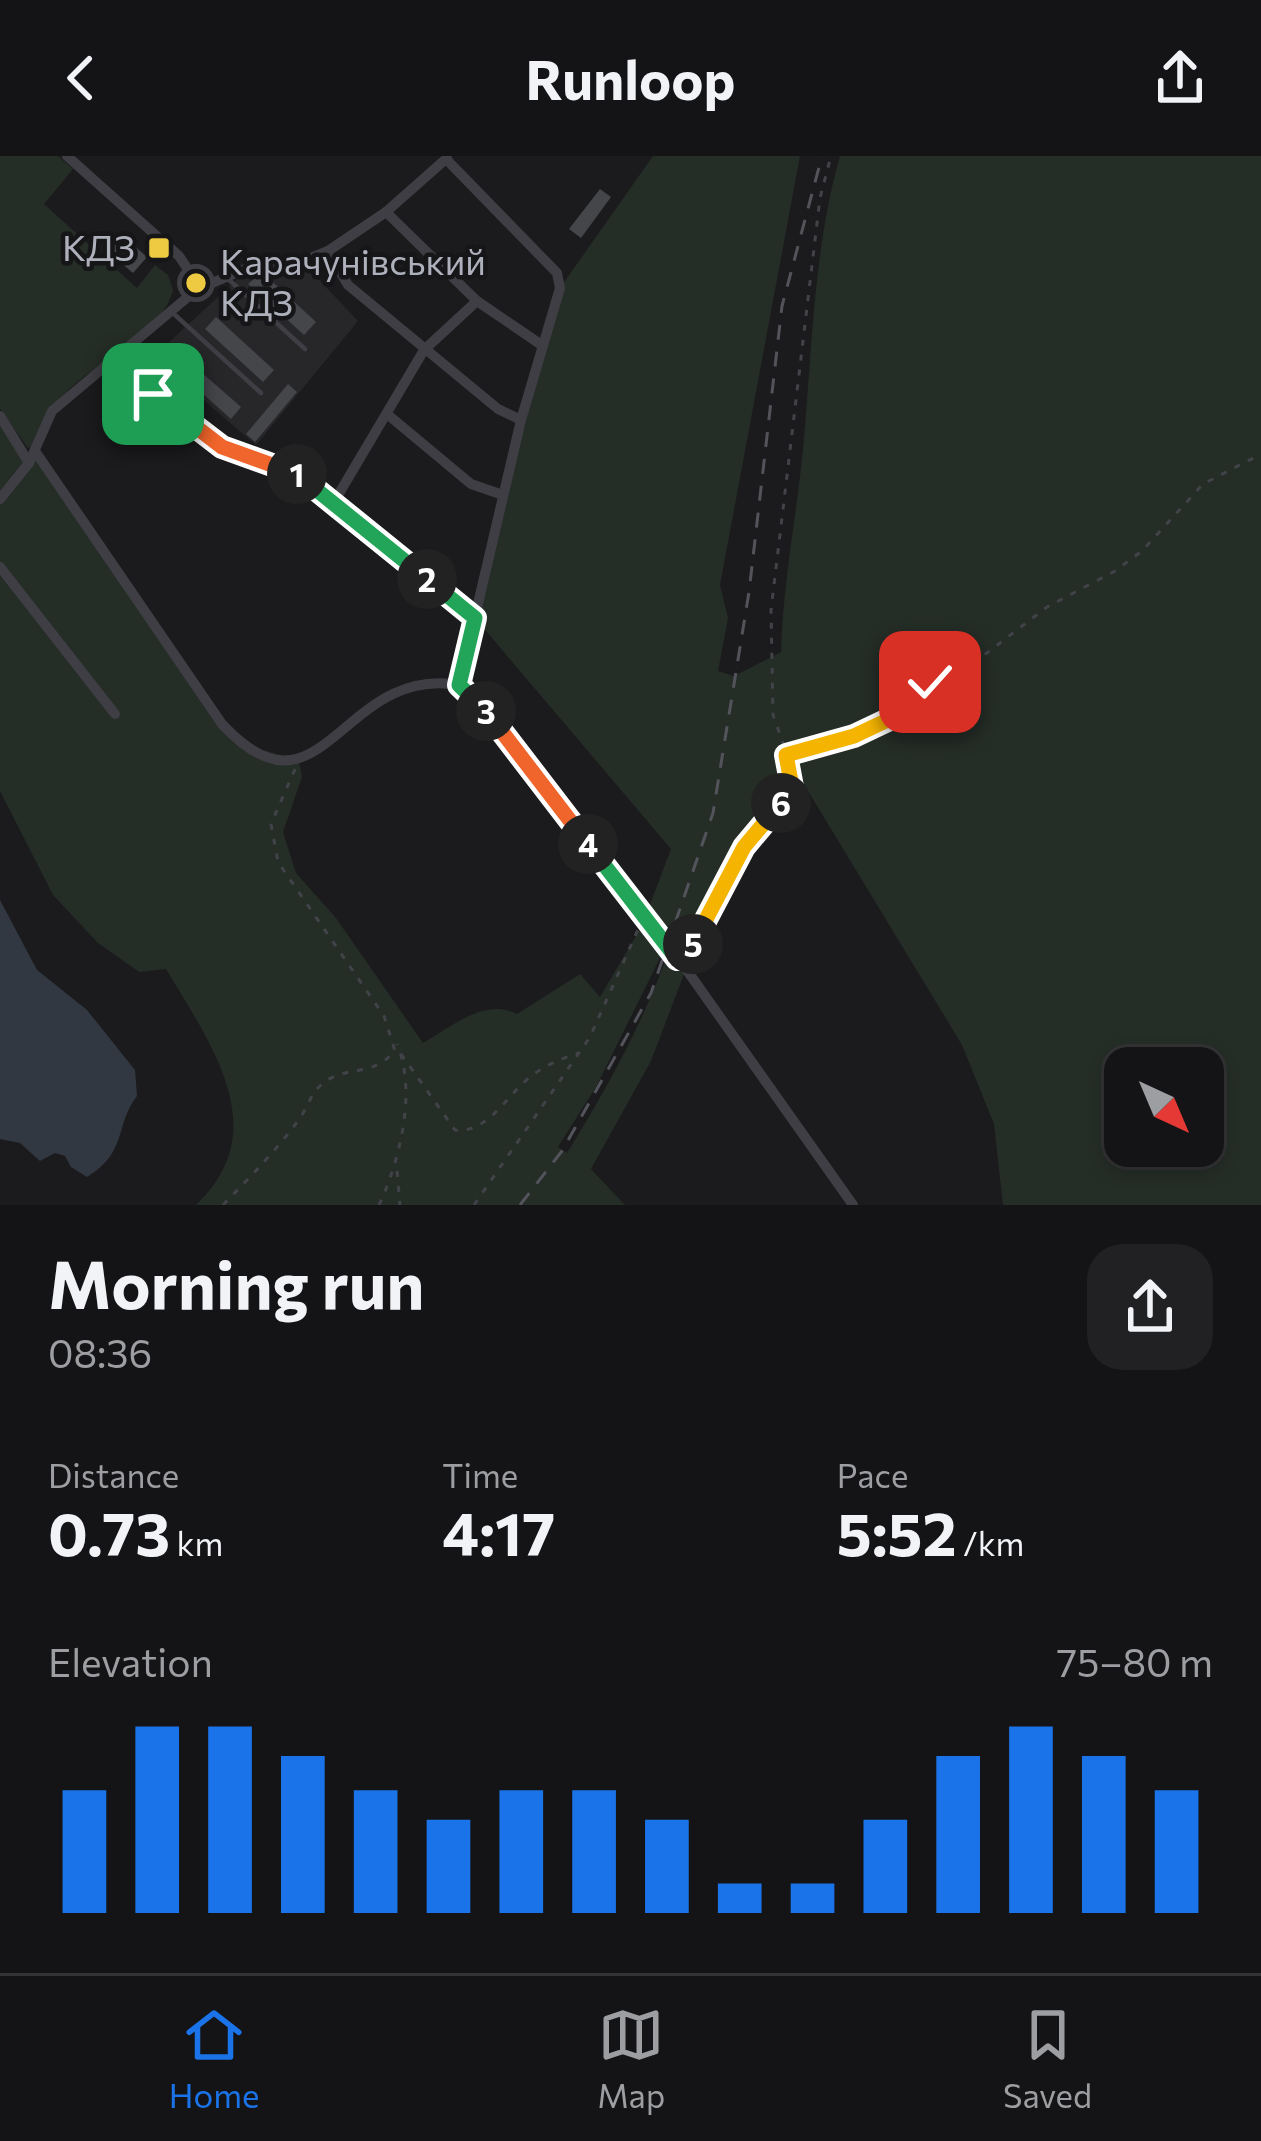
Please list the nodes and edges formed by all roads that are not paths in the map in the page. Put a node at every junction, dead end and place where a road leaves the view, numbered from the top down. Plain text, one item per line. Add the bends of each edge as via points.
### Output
1 (67, 156) edge
2 (448, 158) edge
3 (386, 212) junction
4 (328, 251) junction
5 (189, 272) junction
6 (227, 278) junction
7 (210, 284) junction
8 (189, 296) junction
9 (478, 301) junction
10 (174, 314) junction
11 (543, 346) junction
12 (305, 349) dead end
13 (424, 350) junction
14 (123, 352) junction
15 (261, 393) dead end
16 (387, 414) junction
17 (0, 416) edge
18 (521, 420) junction
19 (32, 457) junction
20 (503, 495) junction
21 (0, 499) edge
22 (334, 502) junction
23 (0, 567) edge
24 (475, 618) junction
25 (459, 685) junction
26 (115, 714) dead end
27 (854, 1205) edge

1 - 5 street
2 - 3 street
2 - 11 street via 557,274
3 - 4 street
3 - 9 street
4 - 6 street via 298,263 266,260
4 - 13 street via 348,285
5 - 7 street via 205,272
5 - 8 street via 182,284
6 - 7 street
6 - 12 lane
7 - 8 street
8 - 10 street
9 - 11 street
9 - 13 street
10 - 14 street
10 - 15 lane
11 - 18 street
13 - 16 street
13 - 18 street
14 - 19 street via 52,411
14 - 22 street via 153,394 222,447 290,469
16 - 20 street via 471,484
16 - 22 street
17 - 19 street
18 - 20 street
19 - 21 street
19 - 25 street via 222,724 261,758 299,760 407,684
20 - 24 street
22 - 24 street
23 - 26 street
24 - 25 street
25 - 27 street via 677,959

